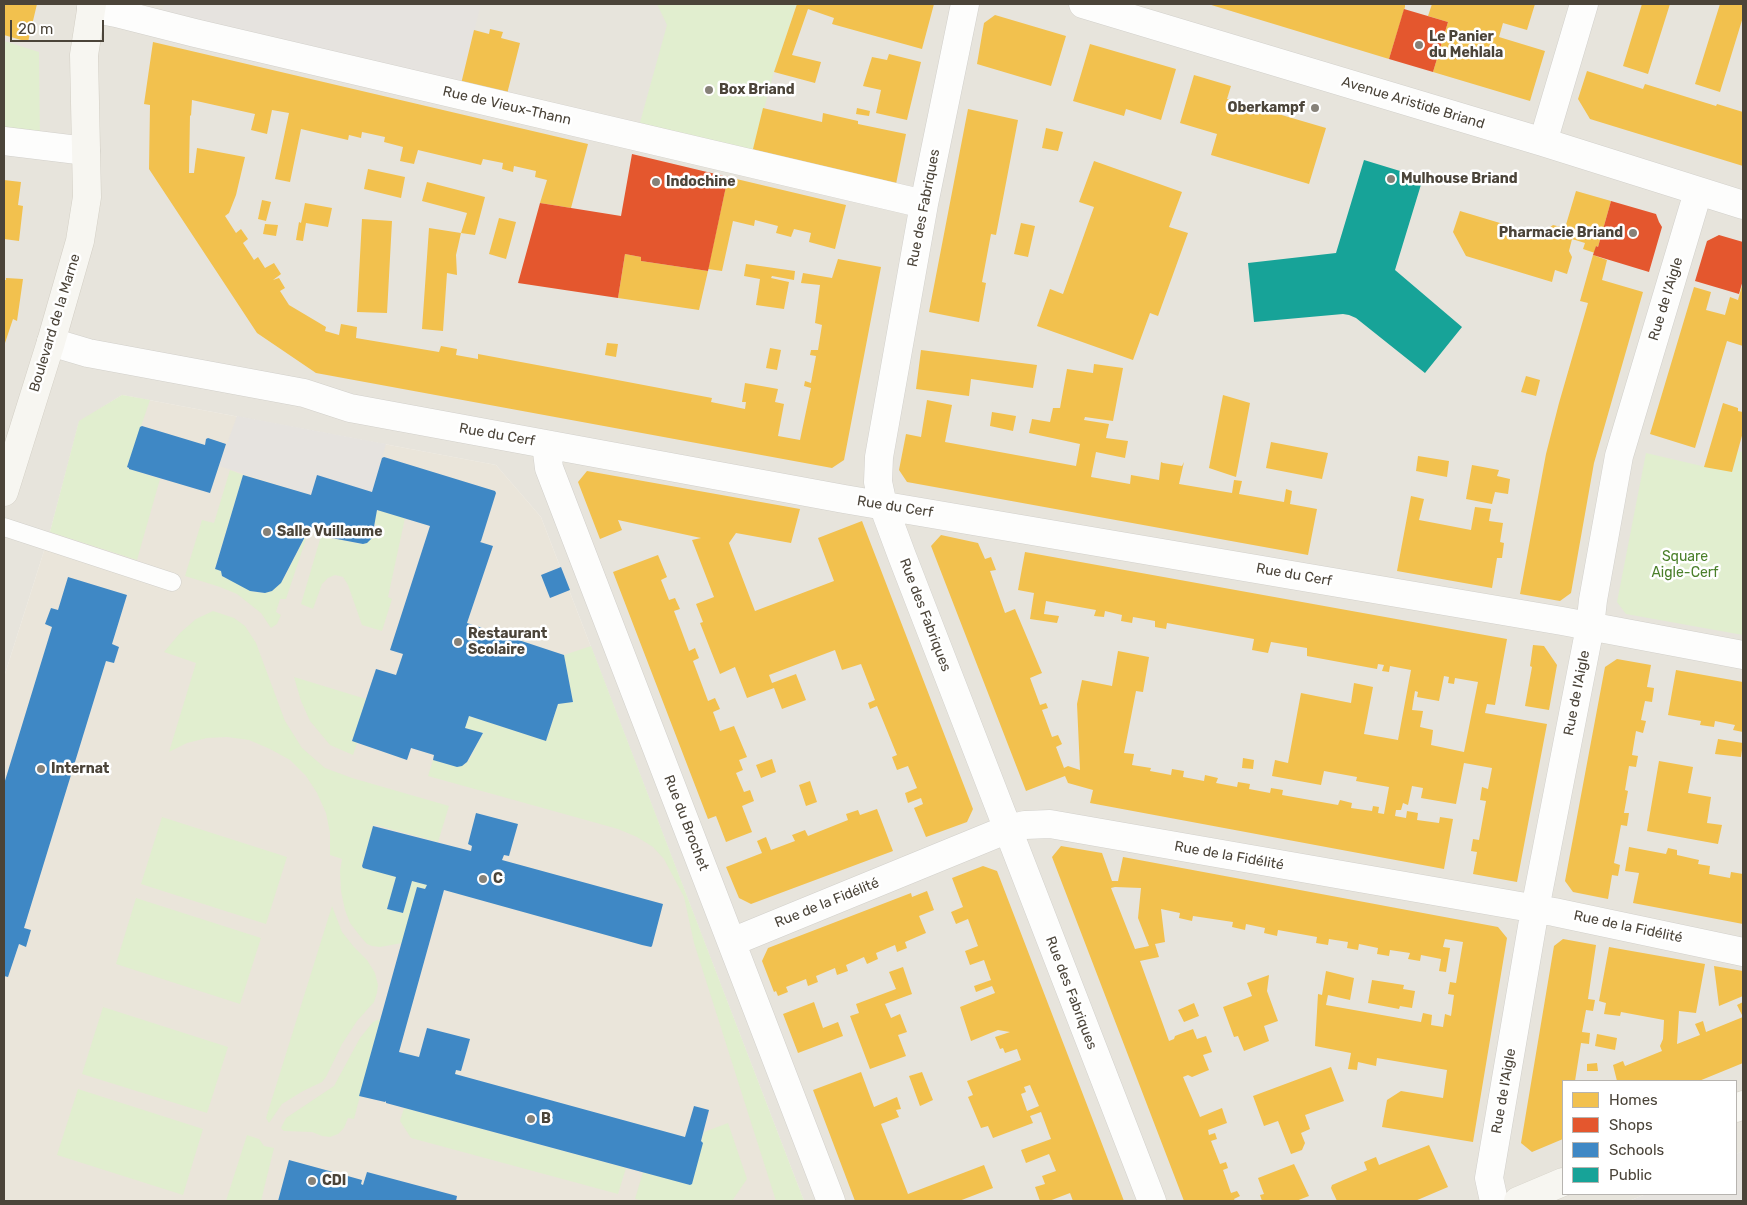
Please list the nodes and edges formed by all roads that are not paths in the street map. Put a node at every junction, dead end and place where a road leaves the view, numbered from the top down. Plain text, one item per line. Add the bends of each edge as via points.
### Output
1 (965, 4) edge
2 (1083, 4) edge
3 (1584, 4) edge
4 (91, 6) edge
5 (1137, 12) edge
6 (4, 141) edge
7 (1543, 142) junction
8 (86, 151) junction
9 (1698, 192) junction
10 (924, 204) junction
11 (1743, 205) edge
12 (51, 342) junction
13 (546, 444) junction
14 (4, 492) edge
15 (883, 505) junction
16 (4, 527) edge
17 (172, 582) dead end
18 (1590, 627) junction
19 (1743, 655) edge
20 (1008, 829) junction
21 (1535, 909) junction
22 (732, 942) junction
23 (1743, 952) edge
24 (1562, 1182) edge
25 (831, 1201) edge
26 (1152, 1201) edge
27 (1494, 1201) edge
28 (1518, 1201) edge

1 - 10 street, Rue des Fabriques
2 - 5 street, Avenue Aristide Briand
3 - 7 street
4 - 8 street, Boulevard de la Marne via 84,55
4 - 10 street, Rue de Vieux-Thann
5 - 7 street, Avenue Aristide Briand
6 - 8 street
7 - 9 street, Avenue Aristide Briand
8 - 12 street, Boulevard de la Marne via 87,197 80,241
9 - 11 street, Avenue Aristide Briand
9 - 18 street, Rue de l'Aigle via 1619,456
10 - 15 street, Rue des Fabriques via 879,457 878,482
12 - 13 street, Rue du Cerf via 88,353 304,393 350,408
12 - 14 street, Boulevard de la Marne
13 - 15 street, Rue du Cerf
13 - 22 street, Rue du Brochet via 549,468
15 - 18 street, Rue du Cerf
15 - 20 street, Rue des Fabriques
16 - 17 lane
18 - 19 street, Rue du Cerf
18 - 21 street, Rue de l'Aigle
20 - 21 street, Rue de la Fidélité via 1050,824
20 - 22 street, Rue de la Fidélité
20 - 26 street, Rue des Fabriques
21 - 23 street, Rue de la Fidélité
21 - 27 street, Rue de l'Aigle via 1489,1178
22 - 25 street, Rue du Brochet
24 - 28 street

